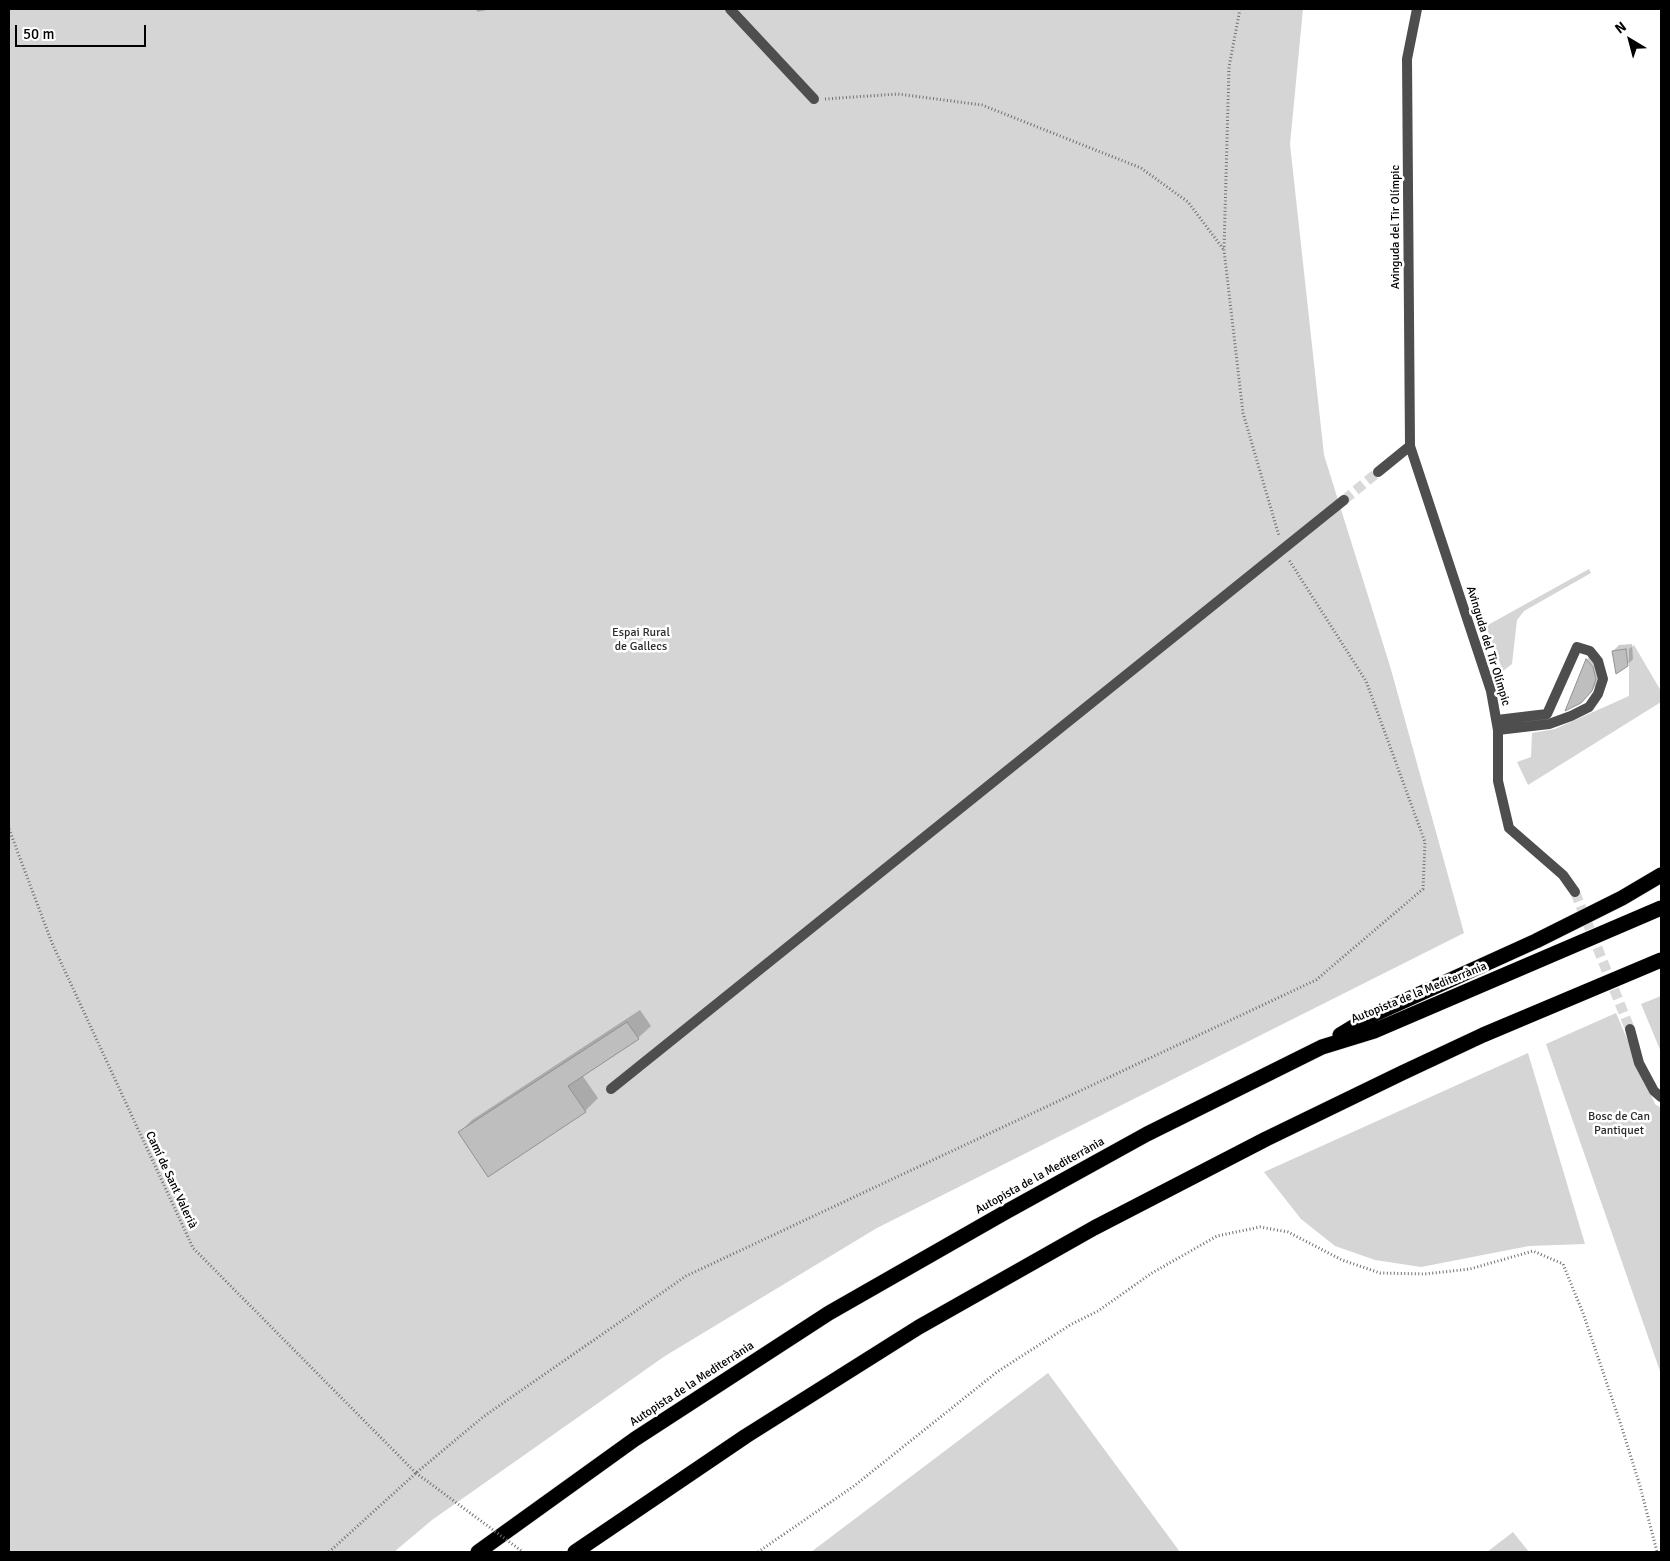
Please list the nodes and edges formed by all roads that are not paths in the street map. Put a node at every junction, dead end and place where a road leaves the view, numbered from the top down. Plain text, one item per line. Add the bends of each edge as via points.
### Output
1 (730, 9) edge
2 (1417, 9) edge
3 (814, 99) road end
4 (1410, 446) junction
5 (1378, 472) tunnel mouth
6 (1344, 500) tunnel mouth
7 (1498, 725) junction
8 (1661, 875) edge
9 (1575, 892) tunnel mouth
10 (1661, 908) edge
11 (1661, 960) edge
12 (1661, 973) edge
13 (1464, 983) junction
14 (1606, 983) junction
15 (1630, 1029) tunnel mouth
16 (611, 1089) dead end
17 (1661, 1096) edge
18 (478, 1552) edge
19 (575, 1552) edge

1 - 3 street
2 - 4 street, Avinguda del Tir Olímpic via 1407,59
4 - 5 street
4 - 7 street, Avinguda del Tir Olímpic via 1491,691
6 - 16 street
7 - 7 street via 1549,724 1589,707 1603,679 1598,662 1590,651 1577,647 1547,714
7 - 9 street, Avinguda del Tir Olímpic via 1498,781 1509,828 1562,875
8 - 13 highway
10 - 13 highway, Autopista de la Mediterrània via 1544,958
11 - 14 highway
12 - 14 highway
13 - 18 highway, Autopista de la Mediterrània via 1374,1031 1322,1046 1147,1134 829,1313 635,1439
14 - 19 highway via 1393,1077 1094,1228 919,1326 746,1436
15 - 17 street via 1639,1063 1654,1091

